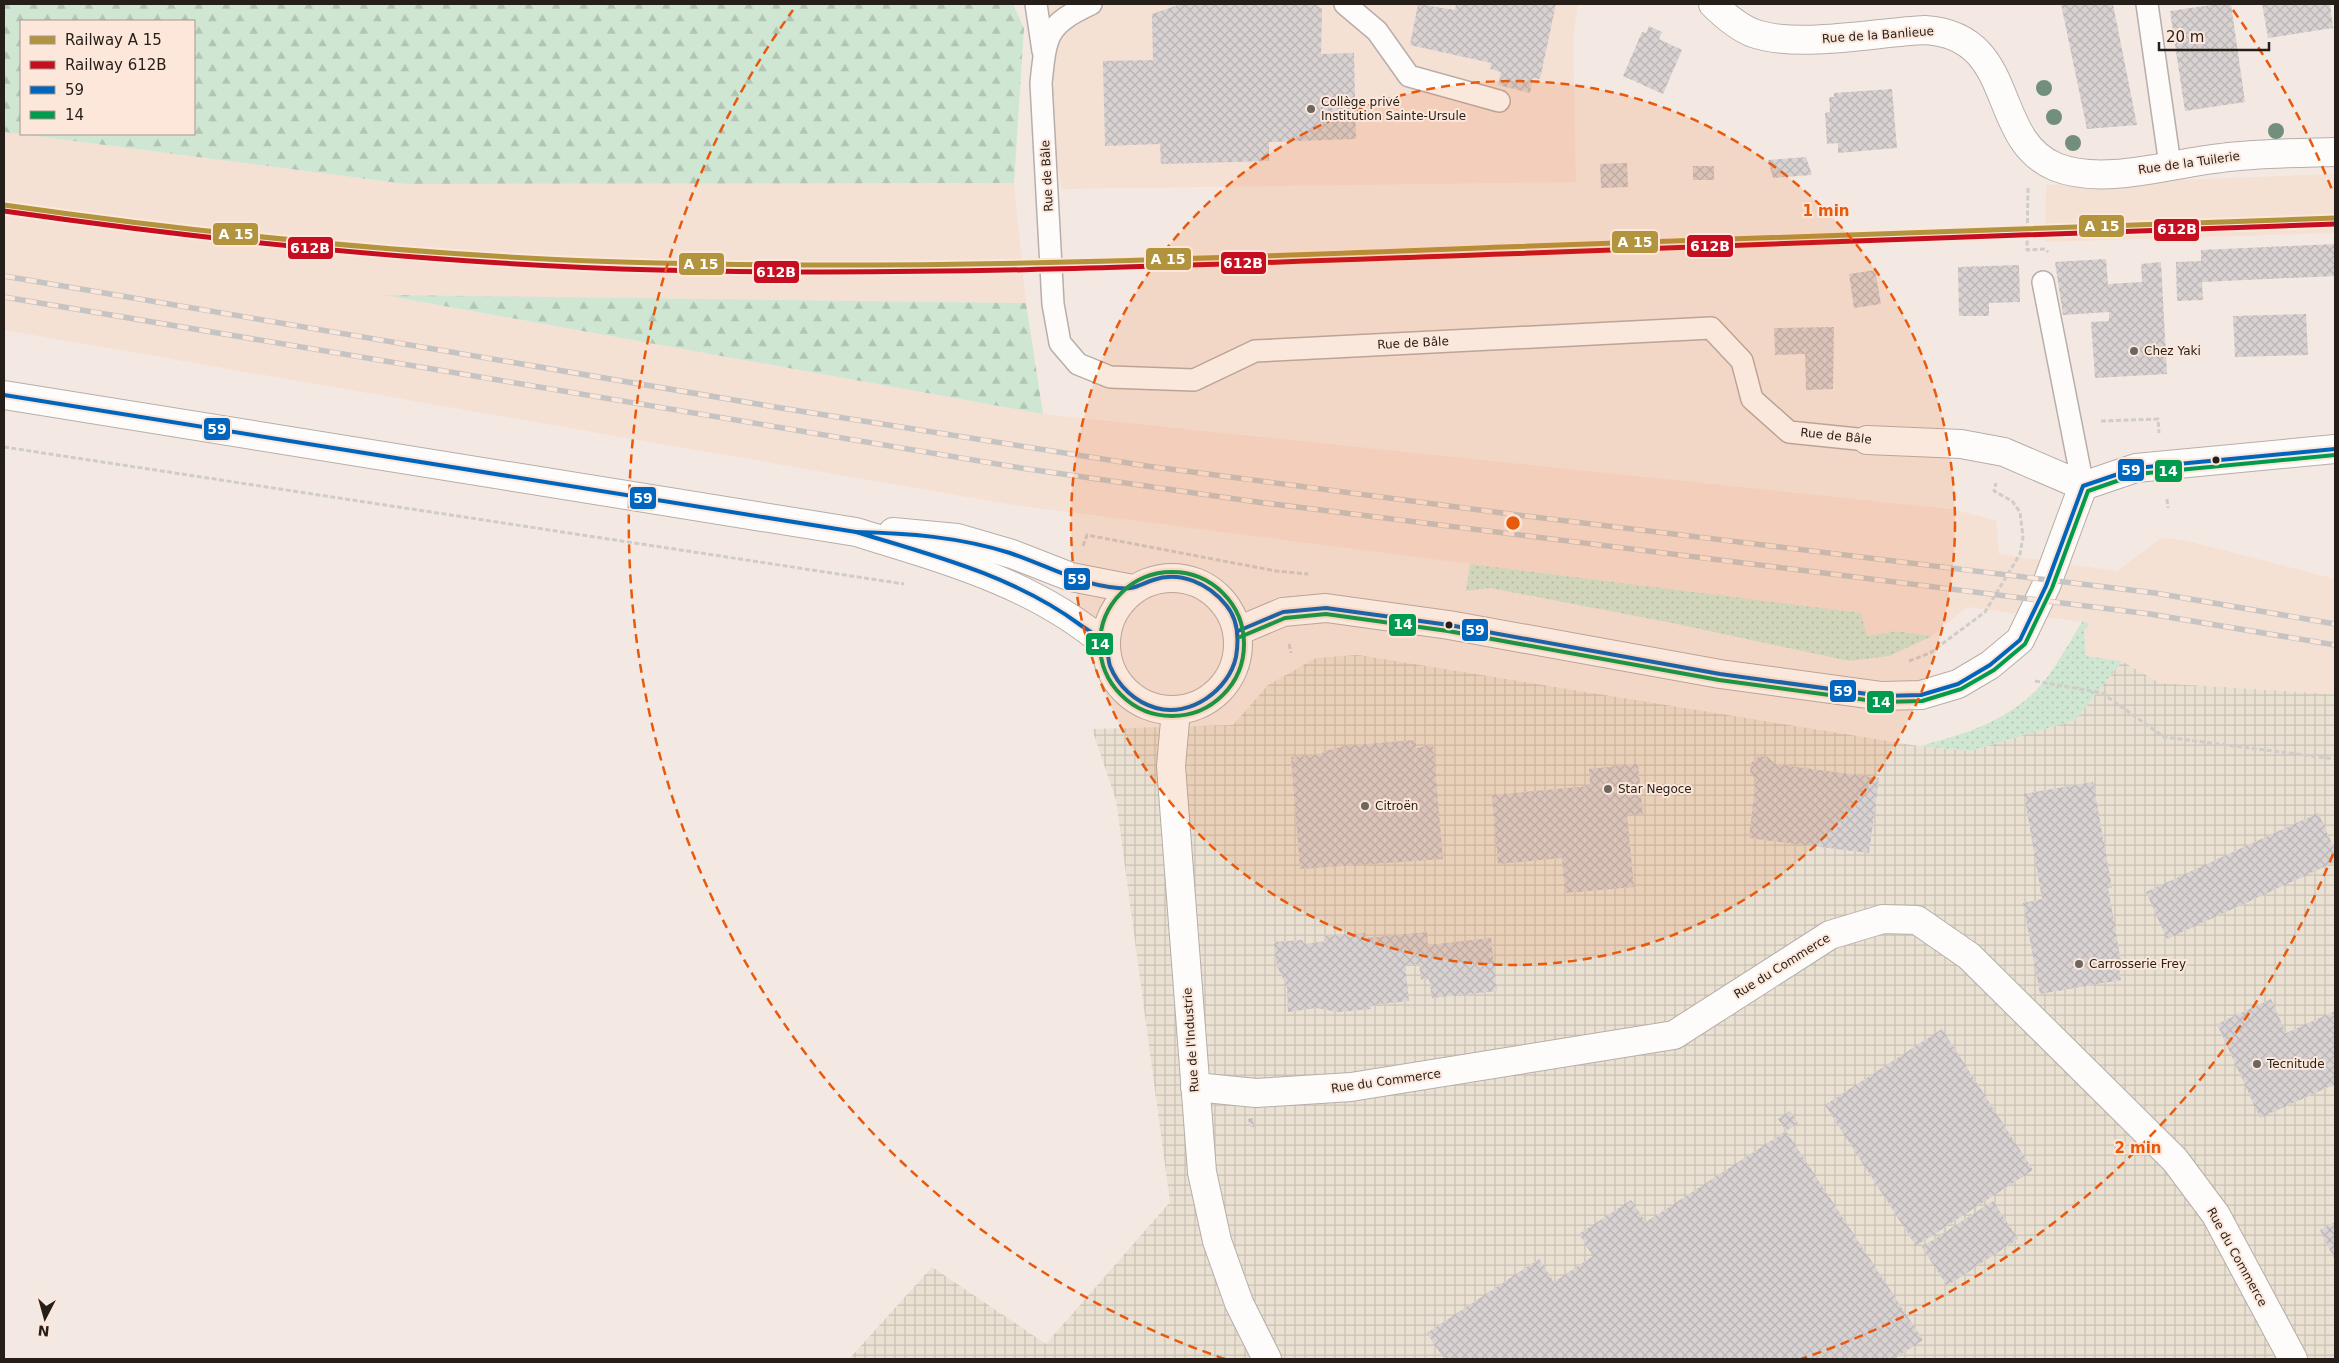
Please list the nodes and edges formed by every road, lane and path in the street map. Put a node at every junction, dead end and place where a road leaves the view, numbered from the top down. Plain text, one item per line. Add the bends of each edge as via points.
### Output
1 (1036, 4) edge
2 (1092, 4) edge
3 (1345, 4) edge
4 (1713, 4) edge
5 (2147, 4) edge
6 (1044, 54) junction
7 (1500, 101) dead end
8 (2335, 152) edge
9 (2045, 162) joint
10 (2170, 165) junction
11 (2028, 195) dead end
12 (2027, 234) dead end
13 (2043, 282) dead end
14 (4, 395) edge
15 (1868, 440) joint
16 (4, 447) edge
17 (2335, 449) edge
18 (2004, 452) junction
19 (2083, 486) junction
20 (856, 532) junction
21 (1082, 552) dead end
22 (1311, 574) dead end
23 (906, 584) dead end
24 (1133, 589) junction
25 (1238, 631) junction
26 (1105, 644) junction
27 (1905, 662) dead end
28 (2036, 681) dead end
29 (1176, 710) junction
30 (2335, 759) edge
31 (1195, 1087) junction
32 (1267, 1359) edge
33 (2293, 1359) edge

1 - 6 lane
2 - 6 lane, Rue de Bâle via 1065,16 1050,32
3 - 7 lane via 1377,31 1409,76
4 - 9 main road, Rue de la Banlieue via 1736,24 1779,39 1925,30 1963,39 1984,58 2022,136
5 - 10 lane
6 - 15 lane, Rue de Bâle via 1041,83 1052,304 1060,343 1078,364 1110,377 1194,380 1254,351 1711,328 1742,361 1752,399 1789,432
8 - 10 main road, Rue de la Tuilerie via 2240,156
9 - 10 main road, Rue de la Tuilerie via 2066,170 2092,173 2134,172
11 - 12 path
13 - 19 lane
14 - 20 main road
15 - 18 main road, Rue de Bâle via 1961,444
16 - 23 path
17 - 19 main road via 2136,468
18 - 19 main road, Rue de Bâle
18 - 27 path via 1994,491 2012,501 2020,512 2023,536 2020,554 1985,612 1930,653
19 - 25 main road via 2046,586 2020,640 1990,665 1958,684 1921,694 1882,696 1720,674 1449,625 1326,608 1283,612
20 - 24 main road via 957,538 1012,554 1071,577
20 - 26 main road via 1009,584 1056,608
21 - 22 path via 1086,535 1276,571
24 - 25 main road via 1153,580 1175,577 1196,582 1216,593 1230,611
24 - 26 main road via 1108,623
25 - 29 main road via 1238,654 1230,675 1221,687 1198,705
26 - 29 main road via 1109,665 1119,684 1135,699 1154,708
28 - 30 path via 2102,692 2164,737
29 - 31 main road, Rue de l'Industrie via 1171,766
31 - 32 main road, Rue de l'Industrie via 1202,1172 1217,1241 1240,1303
31 - 33 main road, Rue du Commerce via 1256,1093 1351,1087 1674,1035 1830,934 1883,919 1917,920 1969,956 2175,1160 2216,1215

